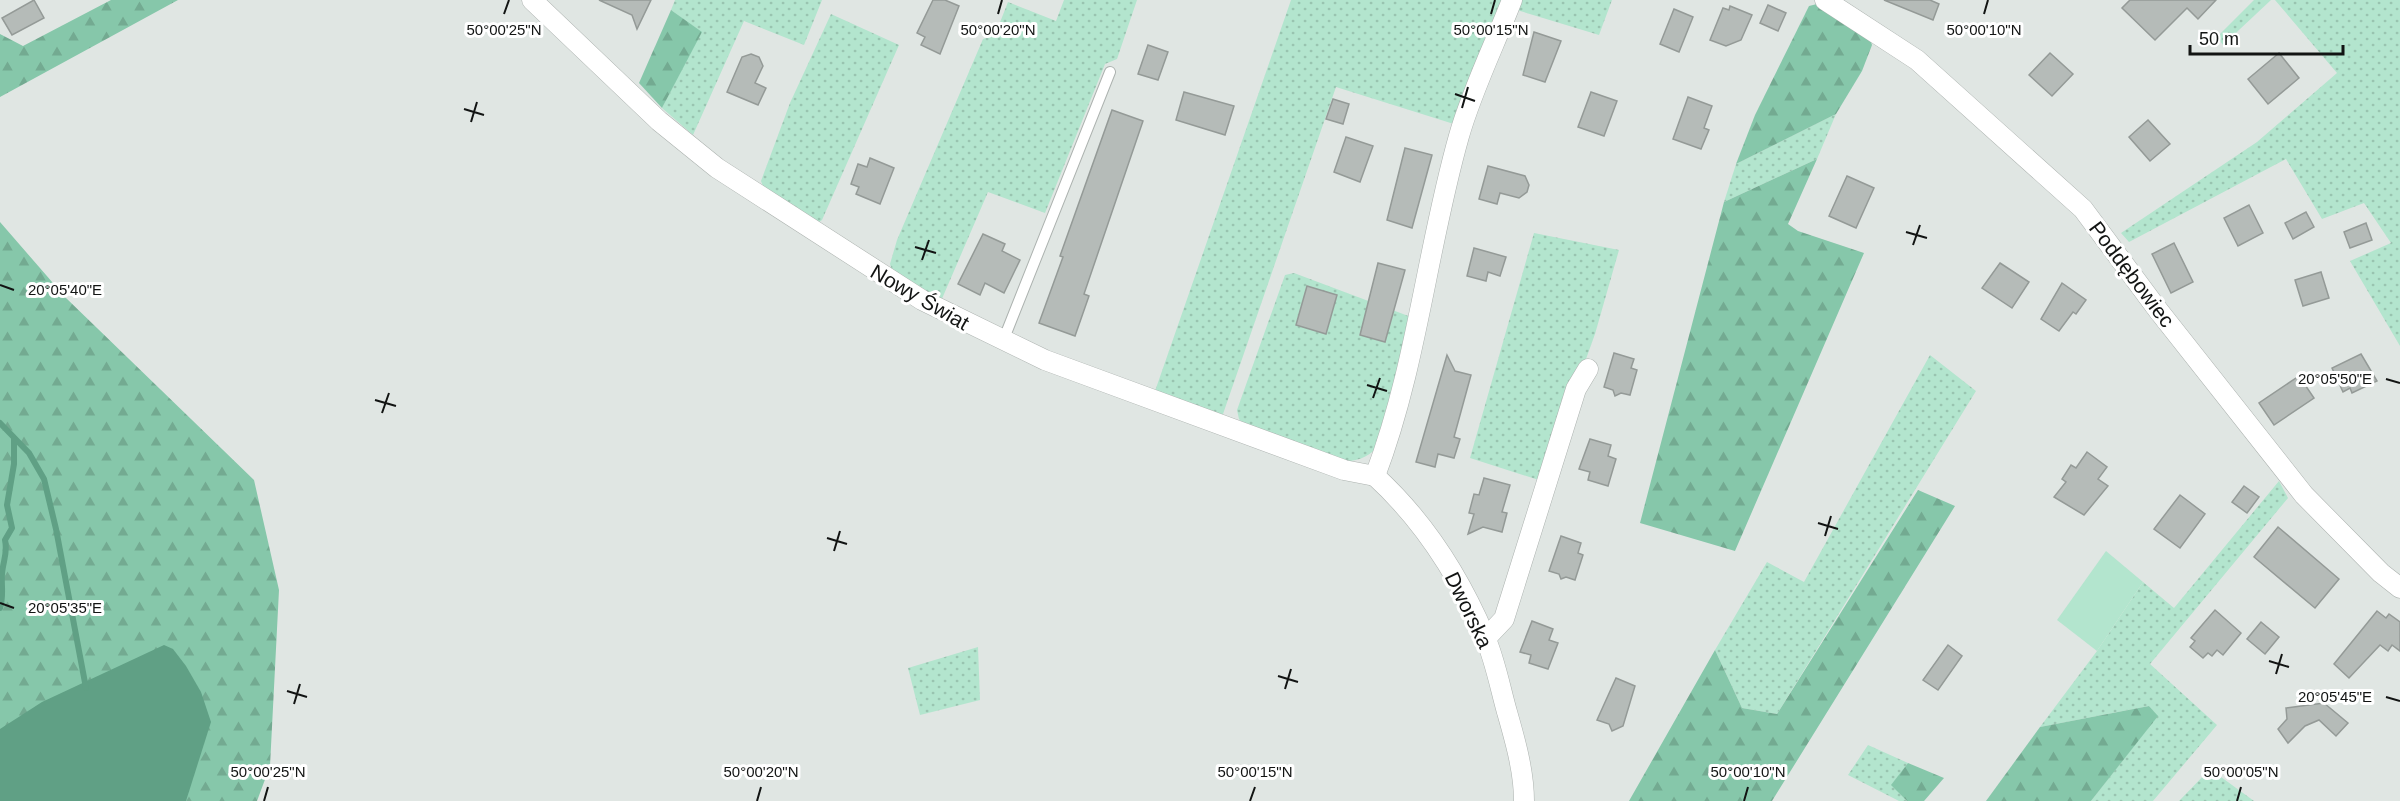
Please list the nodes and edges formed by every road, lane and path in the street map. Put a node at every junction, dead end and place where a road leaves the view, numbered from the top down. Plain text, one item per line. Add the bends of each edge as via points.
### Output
1 (532, 0) edge
2 (1512, 0) edge
3 (1825, 0) edge
4 (1110, 72) dead end
5 (1003, 341) junction
6 (1588, 369) dead end
7 (1376, 476) junction
8 (2400, 588) edge
9 (1486, 638) junction
10 (1524, 801) edge

1 - 5 street, Nowy Świat via 659,121 717,168 885,278
2 - 7 street via 1459,134 1406,376
3 - 8 street, Poddębowiec via 1917,60 2083,209 2304,495
4 - 5 lane
5 - 7 street, Nowy Świat via 1344,470
6 - 9 street via 1576,389 1504,619
7 - 9 street, Dworska via 1424,530
9 - 10 street, Dworska via 1512,732

